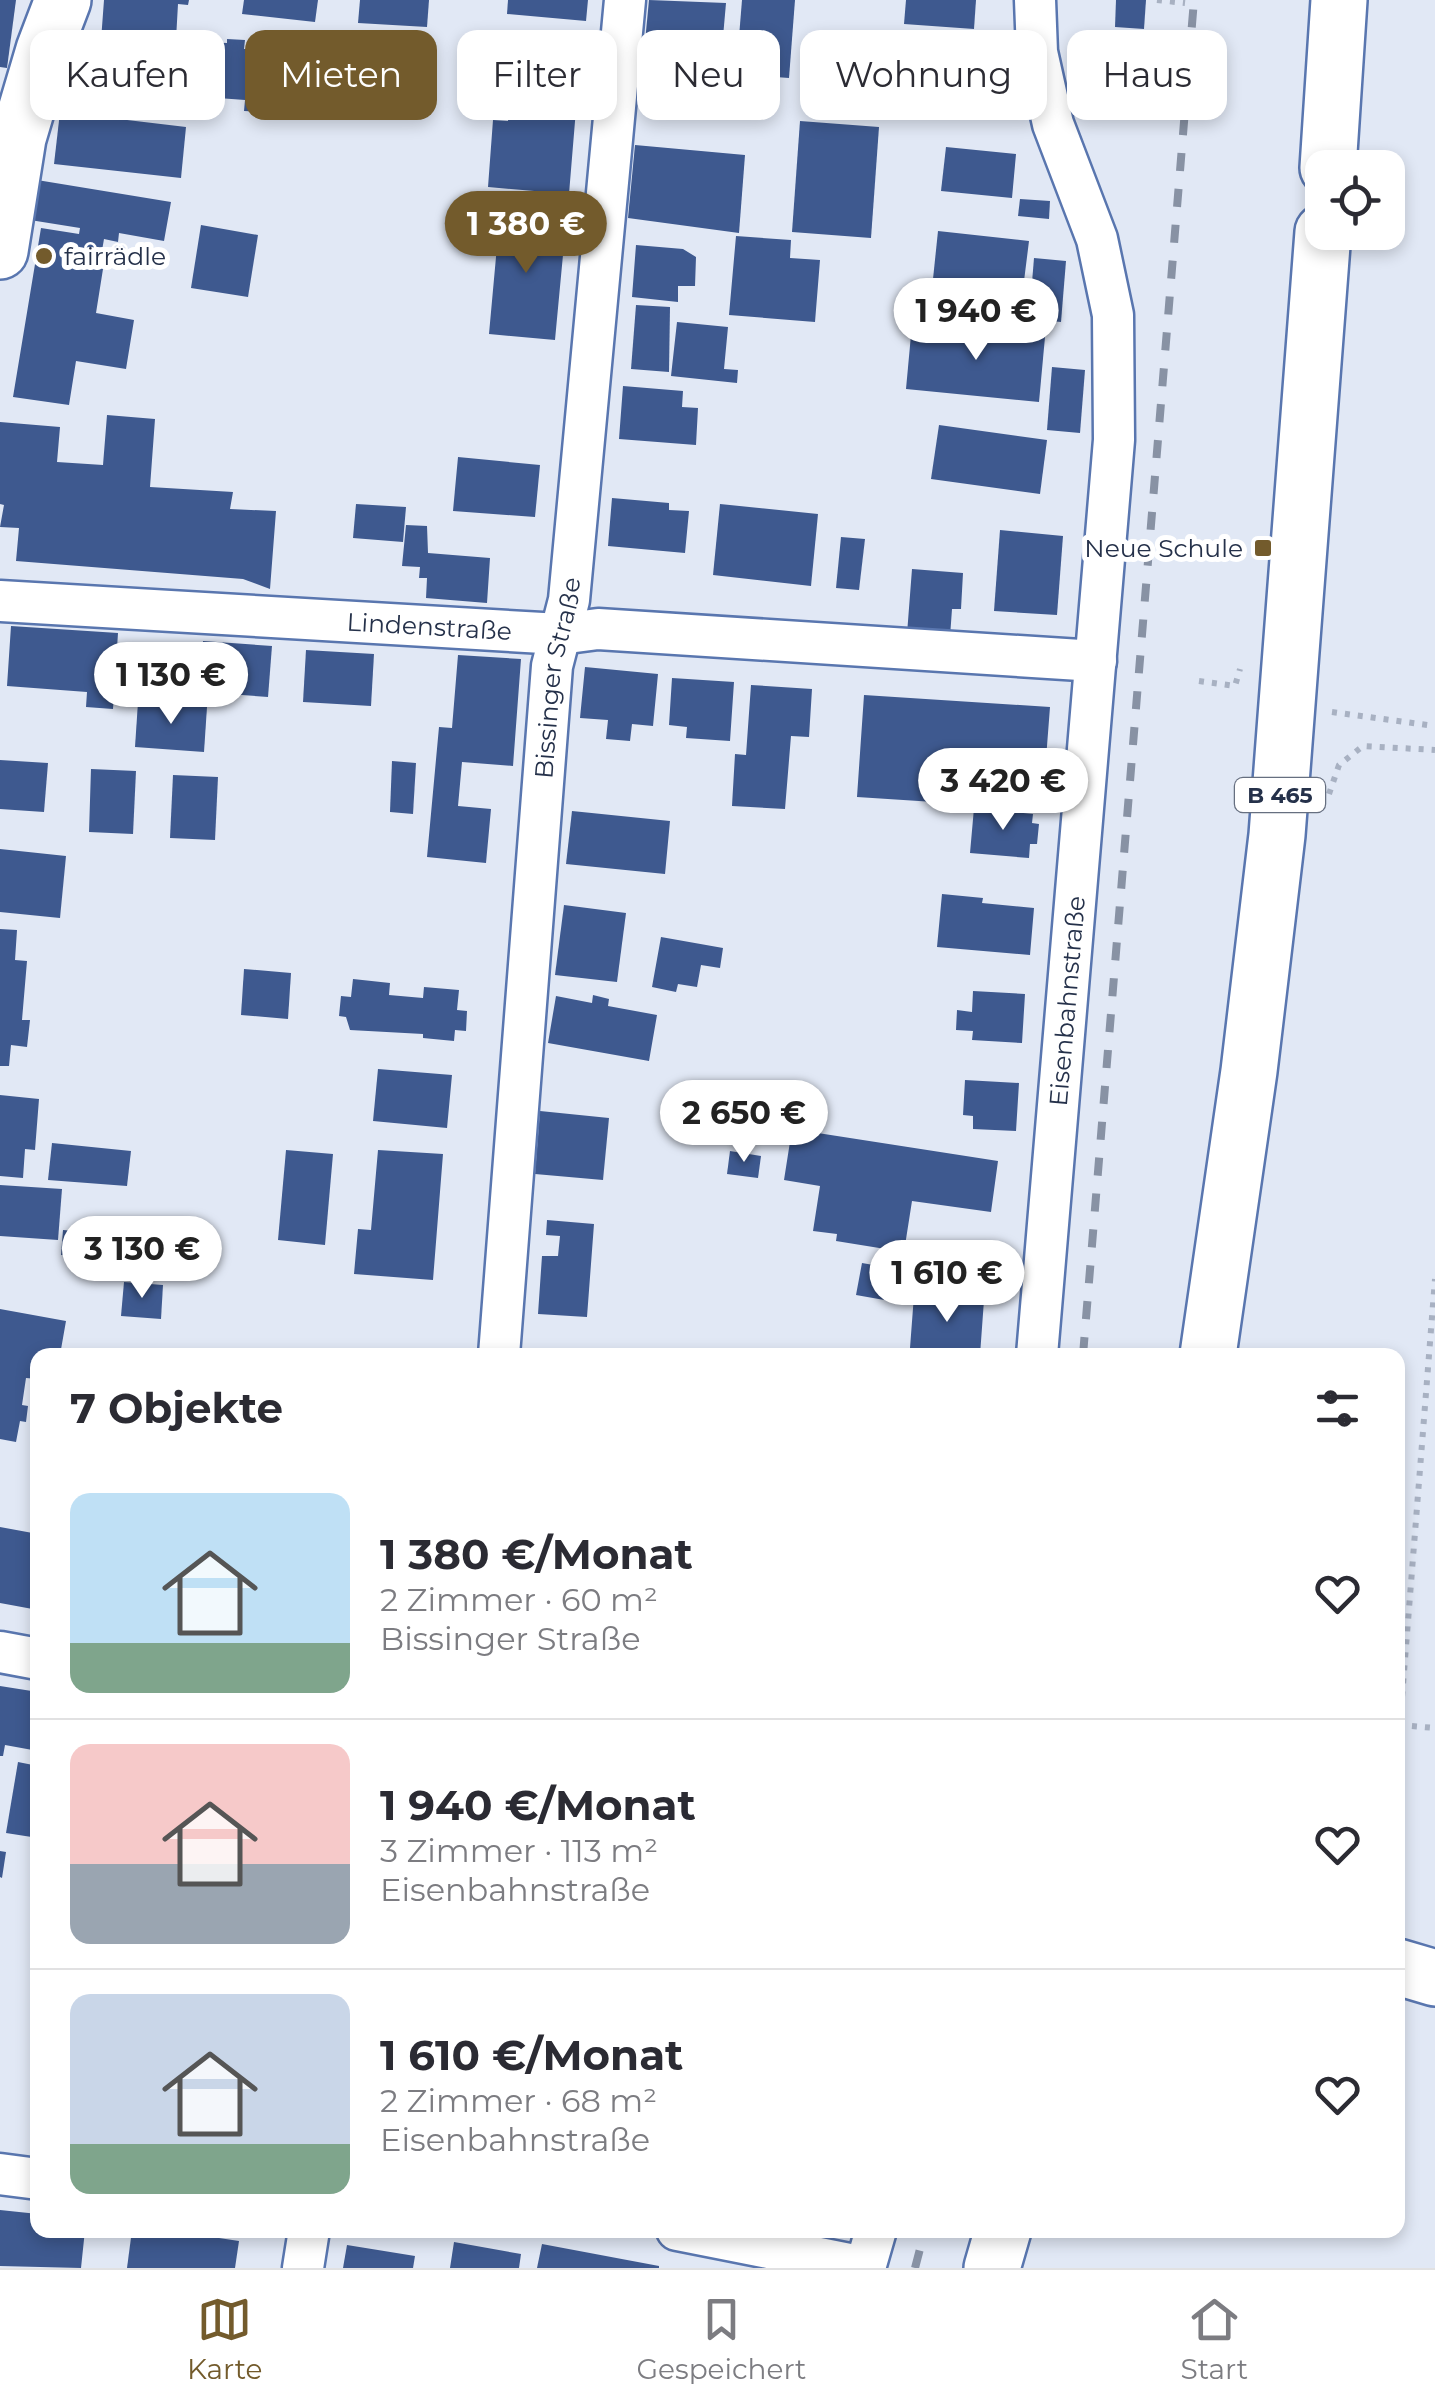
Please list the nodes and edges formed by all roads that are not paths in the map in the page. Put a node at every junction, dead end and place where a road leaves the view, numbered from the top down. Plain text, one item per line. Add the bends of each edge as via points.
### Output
1 (64, 0) edge
2 (624, 0) edge
3 (1035, 0) edge
4 (1340, 0) edge
5 (1329, 150) edge
6 (0, 250) edge
7 (1322, 250) edge
8 (0, 601) edge
9 (560, 634) junction
10 (1096, 661) junction
11 (500, 1348) edge
12 (1037, 1348) edge
13 (1209, 1348) edge
14 (0, 1652) edge
15 (30, 1658) edge
16 (1405, 1969) edge
17 (1435, 1978) edge
18 (0, 2174) edge
19 (30, 2178) edge
20 (309, 2238) edge
21 (717, 2238) edge
22 (874, 2238) edge
23 (1001, 2238) edge
24 (303, 2268) edge
25 (865, 2268) edge
26 (992, 2268) edge

1 - 6 main road via 18,138
2 - 9 street, Bissinger Straße via 569,600
3 - 10 street, Eisenbahnstraße via 1037,52 1053,124 1097,239 1113,315 1114,440
4 - 5 main road
7 - 13 main road, B 465 via 1277,834
8 - 9 street, Lindenstraße
9 - 10 street, Lindenstraße via 598,629
9 - 11 street, Bissinger Straße via 552,666
10 - 12 street, Eisenbahnstraße
14 - 15 street
16 - 17 main road
18 - 19 street
20 - 24 street
21 - 25 street
22 - 25 street
23 - 26 main road

